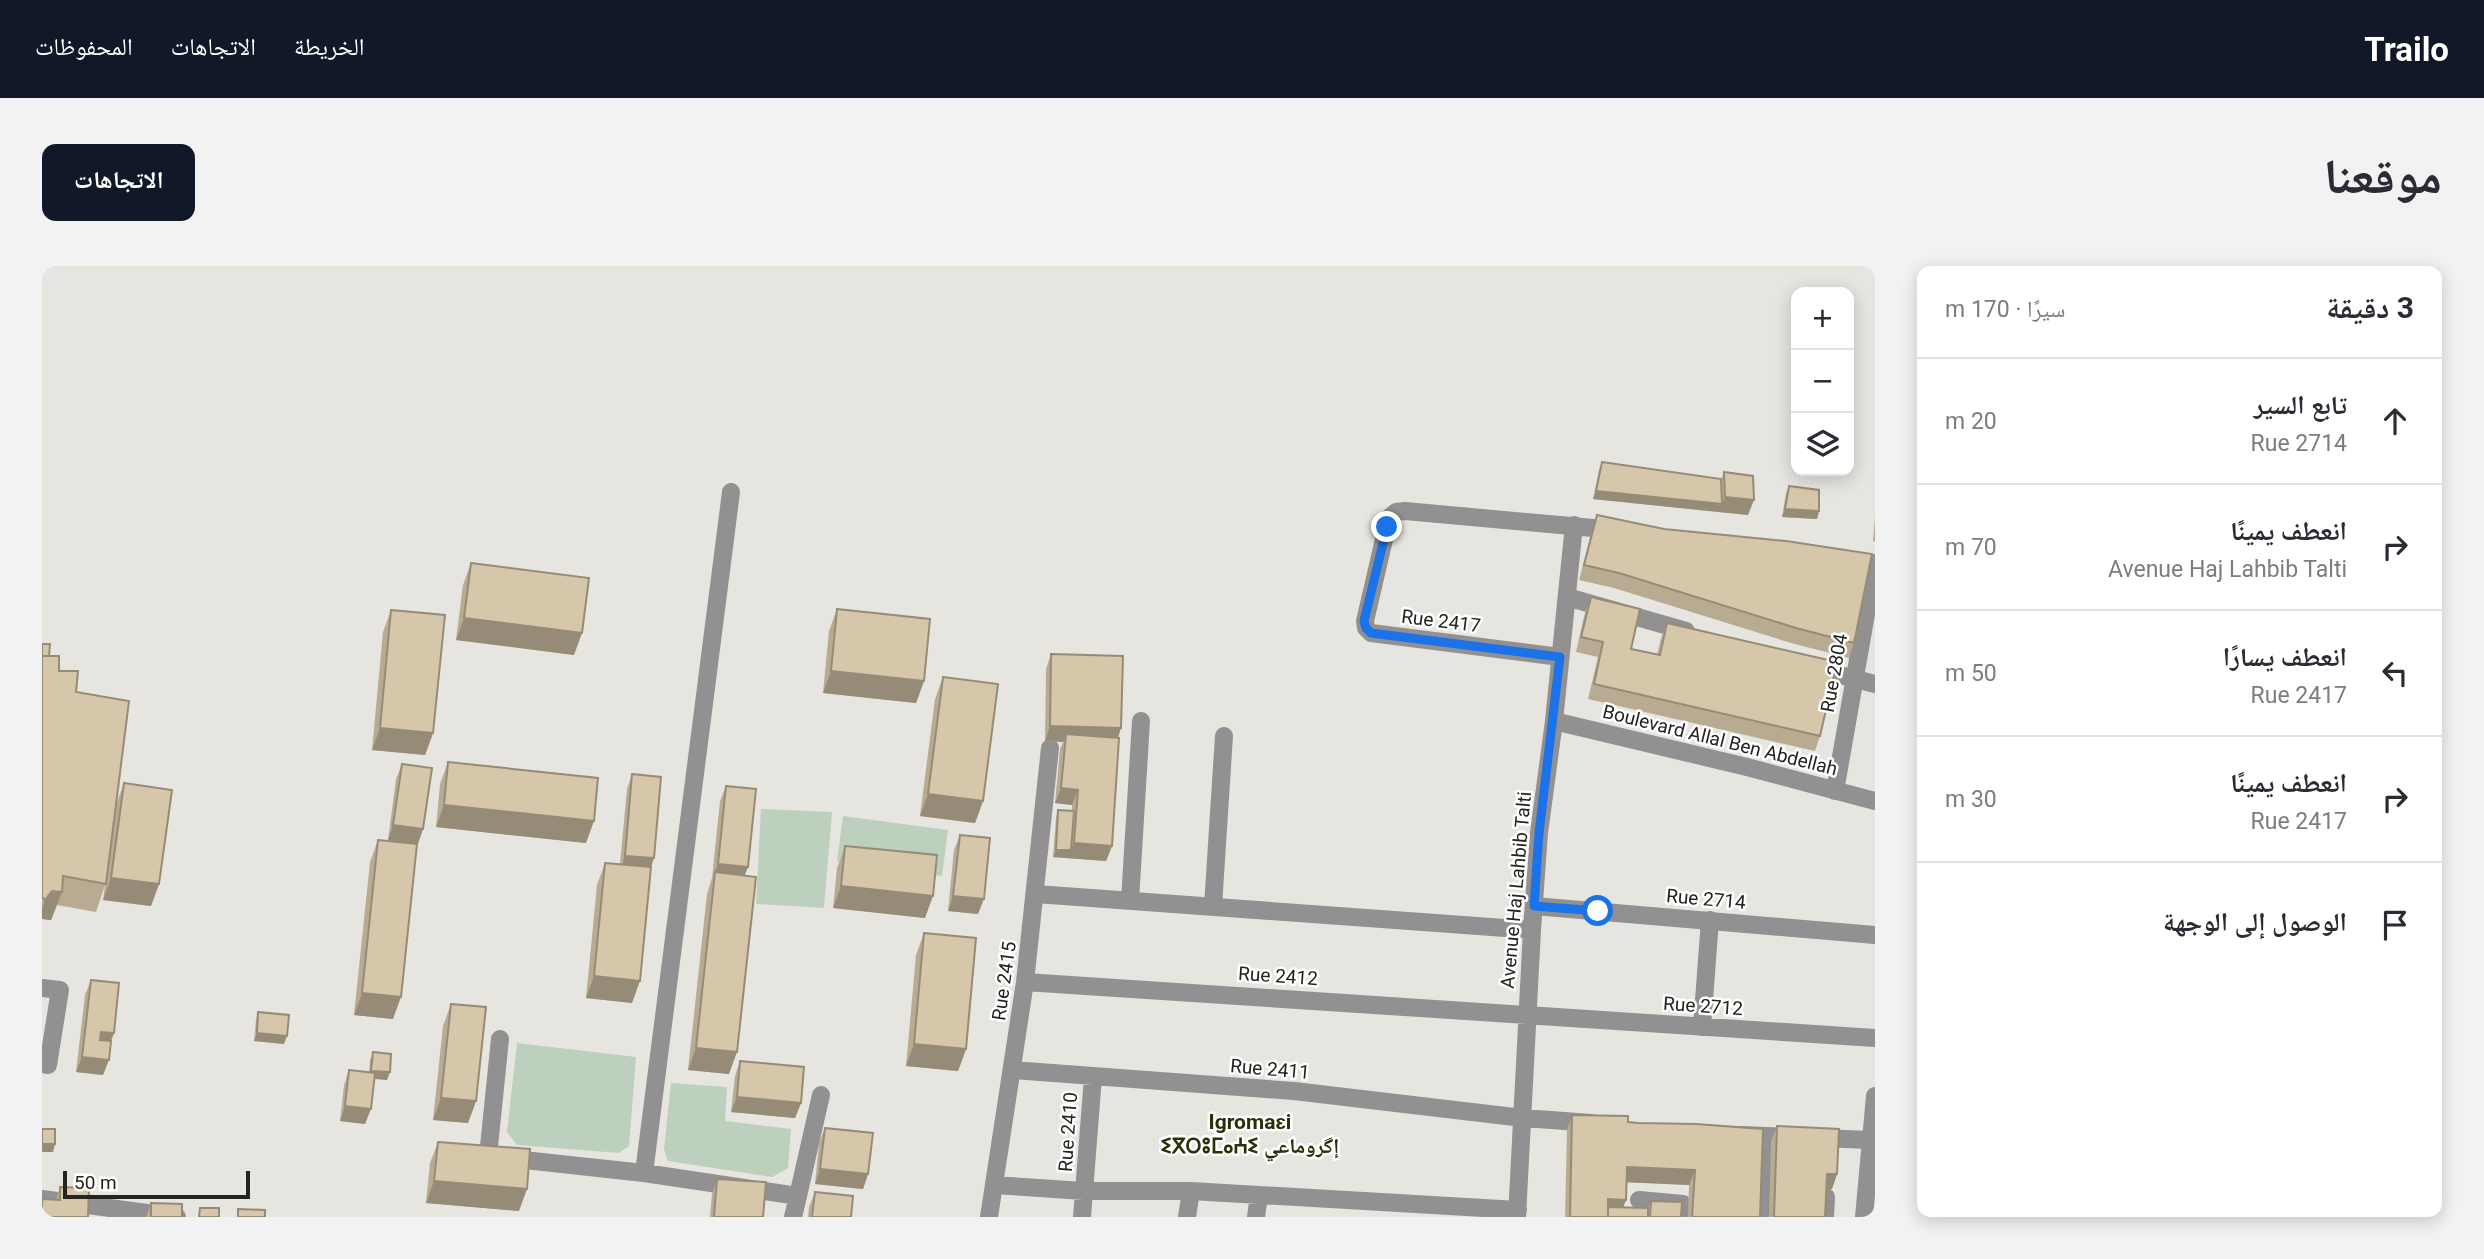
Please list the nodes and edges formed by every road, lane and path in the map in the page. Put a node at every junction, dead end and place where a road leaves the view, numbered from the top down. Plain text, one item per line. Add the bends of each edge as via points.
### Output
1 (731, 492) dead end
2 (1574, 526) junction
3 (1627, 532) edge
4 (1871, 563) edge
5 (1567, 597) junction
6 (1702, 635) edge
7 (1560, 657) junction
8 (1795, 663) edge
9 (1855, 679) junction
10 (1875, 684) edge
11 (1141, 721) dead end
12 (1554, 721) junction
13 (1224, 736) dead end
14 (1050, 748) dead end
15 (1835, 791) junction
16 (1875, 801) edge
17 (1036, 894) junction
18 (1130, 900) junction
19 (1213, 906) junction
20 (1534, 906) junction
21 (1710, 920) junction
22 (1532, 930) junction
23 (1875, 934) edge
24 (1025, 982) junction
25 (42, 988) edge
26 (1527, 1014) junction
27 (1702, 1027) junction
28 (500, 1038) dead end
29 (1875, 1038) edge
30 (42, 1064) edge
31 (1013, 1070) junction
32 (1093, 1077) junction
33 (821, 1095) dead end
34 (1875, 1096) edge
35 (1524, 1118) junction
36 (1603, 1124) edge
37 (1723, 1134) edge
38 (1763, 1137) junction
39 (1870, 1140) junction
40 (645, 1173) junction
41 (994, 1185) junction
42 (1084, 1191) junction
43 (1191, 1191) junction
44 (1259, 1195) junction
45 (798, 1196) junction
46 (1826, 1197) edge
47 (42, 1199) edge
48 (1639, 1200) dead end
49 (1518, 1213) edge
50 (128, 1214) edge
51 (177, 1217) edge
52 (793, 1217) edge
53 (989, 1217) edge
54 (1082, 1217) edge
55 (1187, 1217) edge
56 (1256, 1217) edge
57 (1681, 1217) edge
58 (1762, 1217) edge
59 (1825, 1217) edge
60 (1864, 1217) edge

1 - 40 street
2 - 3 street
2 - 5 street, Avenue Haj Lahbib Talti
2 - 7 street, Rue 2417 via 1396,512 1389,518 1364,621 1366,628 1378,635
4 - 9 street, Rue 2804
5 - 6 street
5 - 7 street, Avenue Haj Lahbib Talti
7 - 12 street, Avenue Haj Lahbib Talti
8 - 9 street
9 - 10 street
9 - 15 street, Rue 2804
11 - 18 street
12 - 15 street, Boulevard Allal Ben Abdellah
12 - 20 street, Avenue Haj Lahbib Talti
13 - 19 street
14 - 17 street, Rue 2415
15 - 16 street, Boulevard Allal Ben Abdellah
17 - 18 street
17 - 24 street, Rue 2415
18 - 19 street
19 - 22 street
20 - 21 street, Rue 2714
20 - 22 street, Avenue Haj Lahbib Talti
21 - 23 street, Rue 2714
21 - 27 street
22 - 26 street, Avenue Haj Lahbib Talti
24 - 26 street, Rue 2412
24 - 31 street, Rue 2415
25 - 30 street via 60,990 48,1065
26 - 27 street, Rue 2712
26 - 35 street, Avenue Haj Lahbib Talti
27 - 29 street, Rue 2712
28 - 40 street via 488,1156
31 - 32 street, Rue 2411
31 - 41 street, Rue 2415
32 - 35 street, Rue 2411 via 1293,1091
32 - 42 street, Rue 2410
33 - 45 street
34 - 39 street
35 - 36 street, Rue 2411
35 - 49 street, Avenue Haj Lahbib Talti
37 - 38 street
38 - 39 street
38 - 58 street
39 - 60 street
40 - 45 street
41 - 42 street
41 - 53 street, Rue 2415
42 - 43 street
42 - 54 street, Rue 2410
43 - 44 street
43 - 55 street
44 - 49 street
44 - 56 street
45 - 52 street
46 - 59 street
47 - 50 street
48 - 57 street via 1683,1204
50 - 51 street

